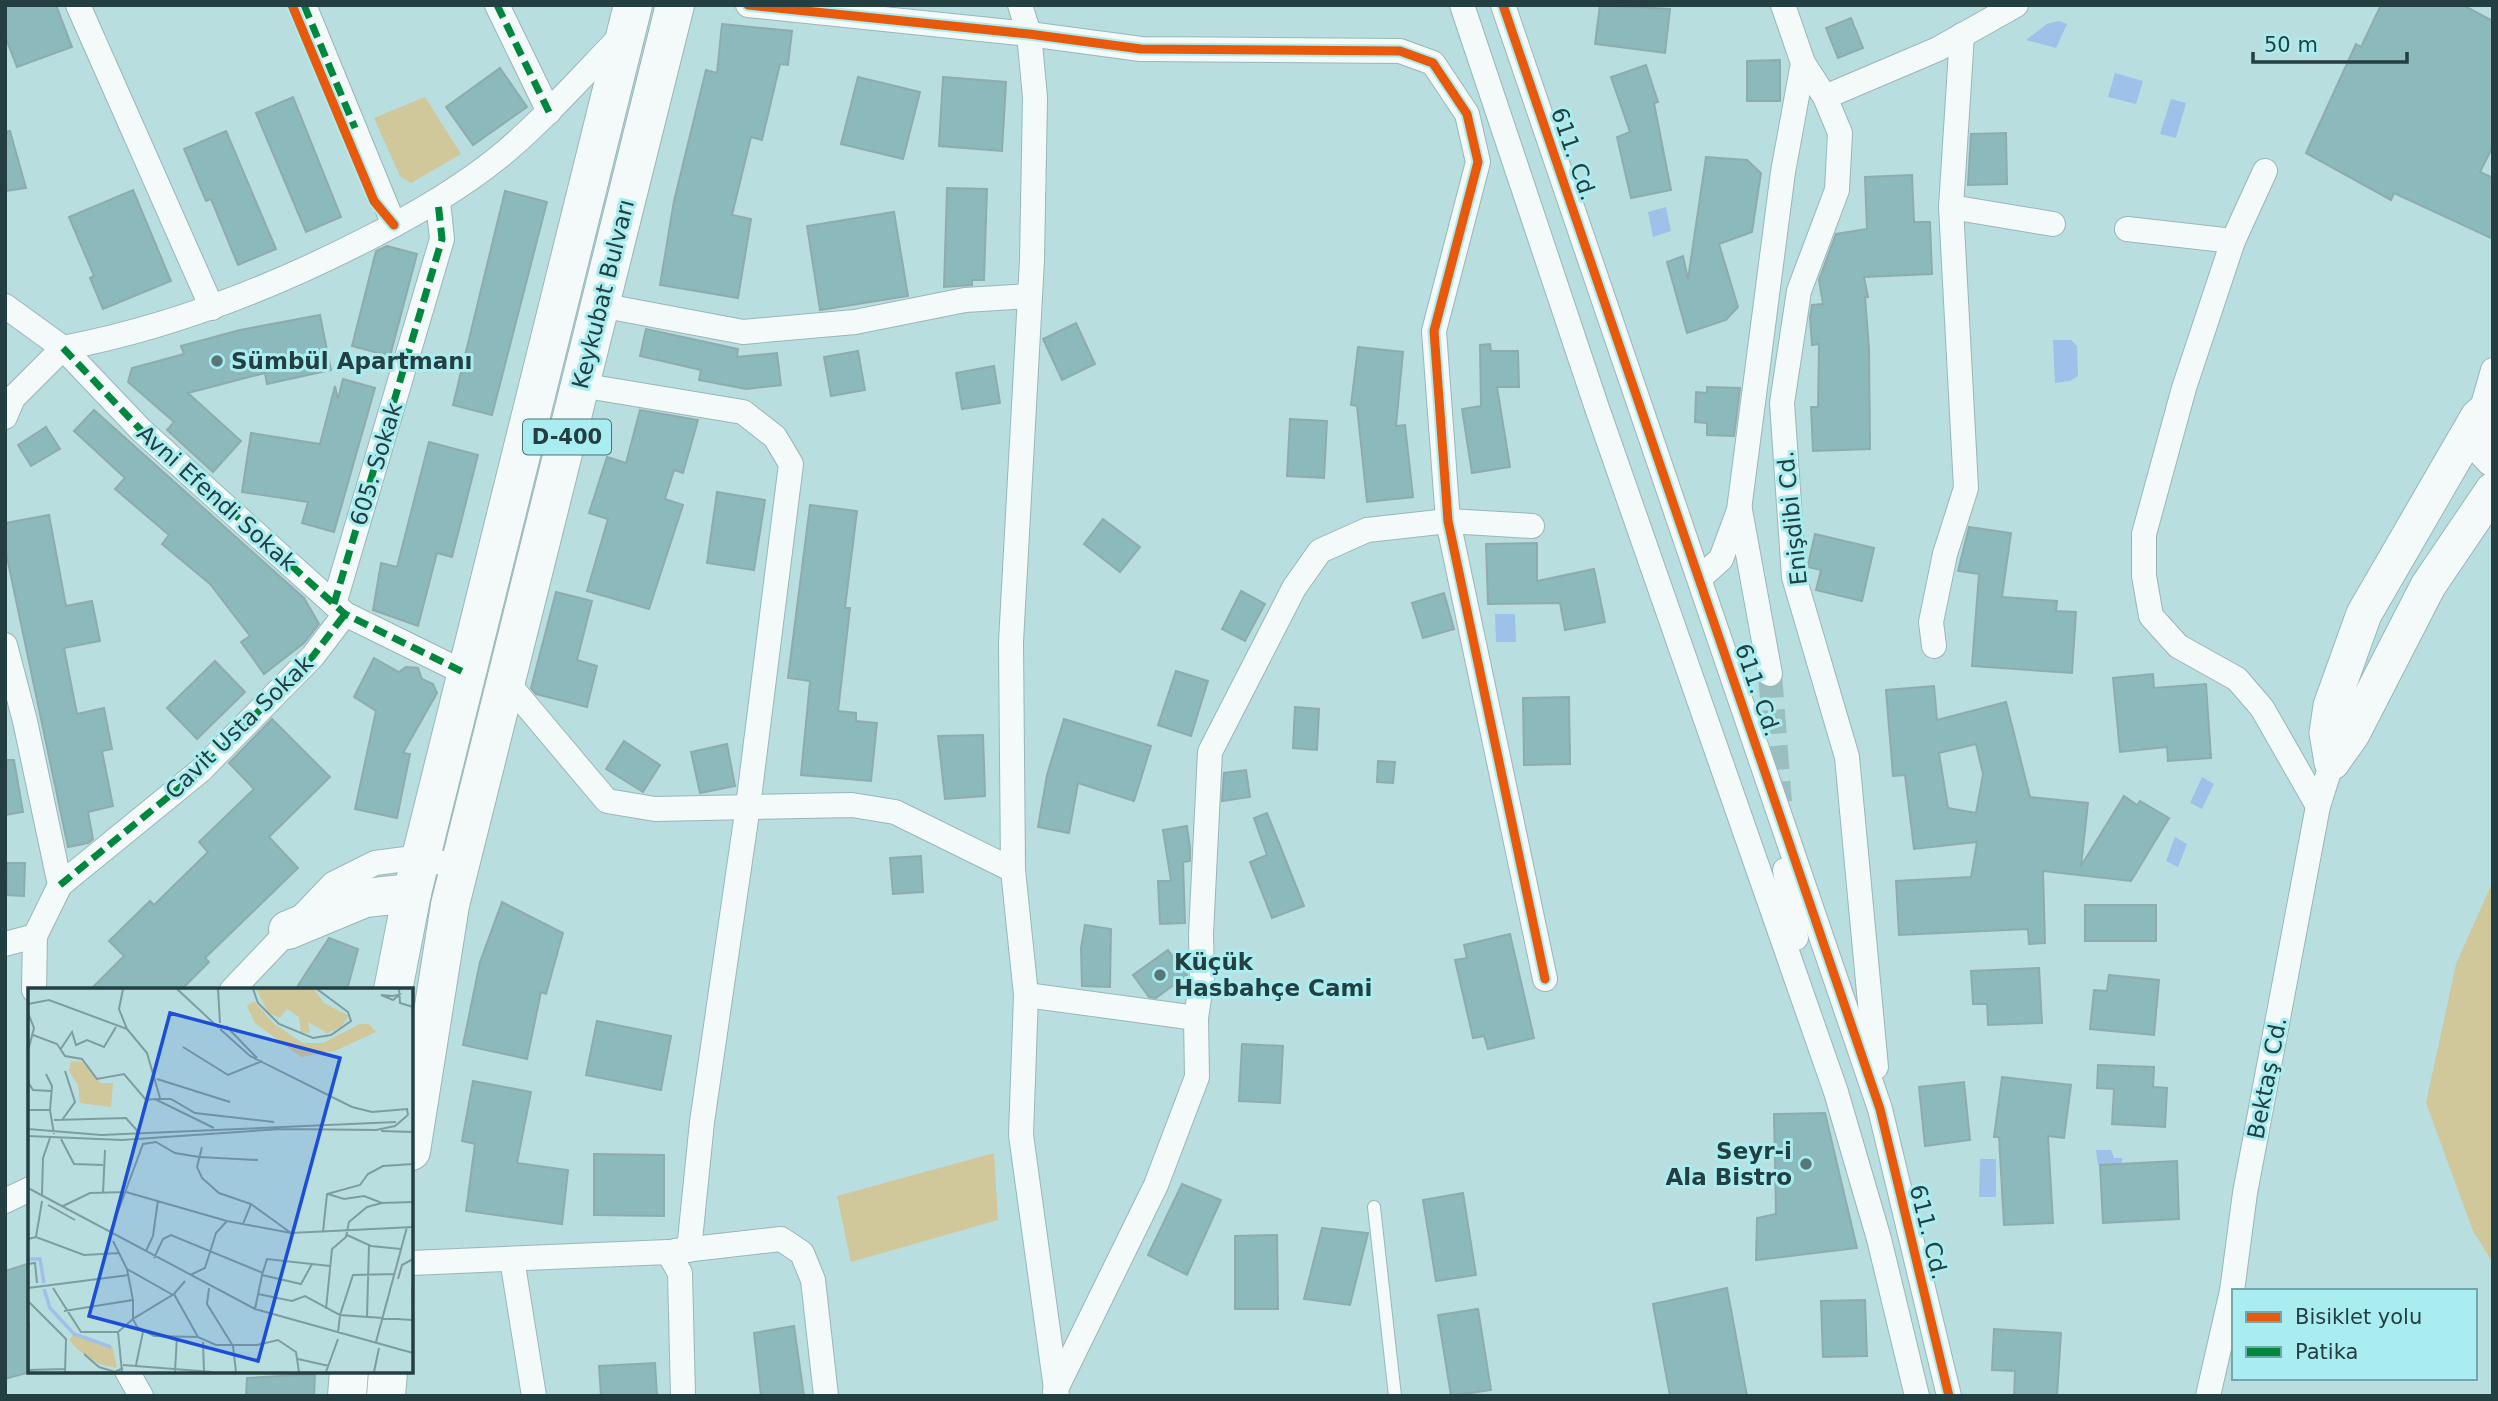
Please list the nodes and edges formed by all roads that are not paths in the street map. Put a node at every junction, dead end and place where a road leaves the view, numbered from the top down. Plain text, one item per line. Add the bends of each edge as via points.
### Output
1 (78, 5) edge
2 (304, 5) edge
3 (497, 5) edge
4 (675, 5) edge
5 (748, 5) edge
6 (1020, 5) edge
7 (1462, 5) edge
8 (1783, 5) edge
9 (2016, 5) edge
10 (1510, 9) edge
11 (629, 18) edge
12 (1028, 34) junction
13 (1962, 35) junction
14 (1473, 37) junction
15 (1803, 63) junction
16 (1825, 97) junction
17 (549, 111) junction
18 (1467, 114) junction
19 (2264, 171) dead end
20 (438, 201) junction
21 (1951, 207) junction
22 (2053, 224) dead end
23 (394, 225) junction
24 (2127, 229) dead end
25 (2233, 241) junction
26 (1030, 296) junction
27 (600, 305) junction
28 (5, 306) edge
29 (212, 308) junction
30 (63, 348) junction
31 (2493, 370) edge
32 (580, 385) junction
33 (2483, 413) edge
34 (5, 417) edge
35 (2493, 459) edge
36 (2493, 490) edge
37 (1740, 509) junction
38 (1448, 521) junction
39 (1532, 526) dead end
40 (1700, 578) junction
41 (340, 609) junction
42 (5, 645) edge
43 (1934, 646) dead end
44 (465, 673) junction
45 (1770, 674) tunnel mouth
46 (506, 681) junction
47 (15, 723) edge
48 (2332, 762) junction
49 (748, 806) junction
50 (2318, 806) junction
51 (459, 868) junction
52 (1013, 870) junction
53 (1785, 870) dead end
54 (416, 875) junction
55 (60, 885) junction
56 (450, 905) junction
57 (288, 930) joint
58 (35, 936) junction
59 (5, 944) edge
60 (1545, 979) dead end
61 (34, 988) edge
62 (234, 988) edge
63 (393, 988) edge
64 (1026, 995) junction
65 (1806, 1000) junction
66 (1196, 1018) junction
67 (1880, 1109) junction
68 (413, 1138) edge
69 (28, 1190) edge
70 (5, 1201) edge
71 (1374, 1208) dead end
72 (678, 1251) junction
73 (512, 1259) junction
74 (413, 1263) edge
75 (2232, 1289) edge
76 (2232, 1291) edge
77 (128, 1373) edge
78 (349, 1373) edge
79 (388, 1373) edge
80 (1056, 1393) edge
81 (141, 1396) edge
82 (348, 1396) edge
83 (386, 1396) edge
84 (534, 1396) edge
85 (682, 1396) edge
86 (826, 1396) edge
87 (1395, 1396) edge
88 (1917, 1396) edge
89 (1949, 1396) edge
90 (2208, 1396) edge

1 - 29 street
2 - 23 street
3 - 17 street
4 - 27 highway, Keykubat Bulvarı / D-400
5 - 12 street
6 - 12 street
7 - 14 street
8 - 15 street, Enişdibi Cd.
9 - 13 street
10 - 40 street, 611. Cd.
11 - 17 street
11 - 44 highway, Keykubat Bulvarı / D-400
12 - 18 street via 1141,49 1399,51 1433,63
12 - 26 street via 1035,97
13 - 16 street
13 - 21 street
14 - 18 street
14 - 65 street via 1597,408
15 - 16 street, Enişdibi Cd.
15 - 37 street, Enişdibi Cd. via 1783,172
16 - 67 street, Enişdibi Cd. via 1840,133 1837,190 1799,291 1782,402 1794,577 1847,757
17 - 20 street via 498,157
18 - 38 street via 1478,162 1434,331
19 - 25 street
20 - 23 street
20 - 41 street, 605. Sokak via 442,239
21 - 22 street
21 - 43 street via 1966,488 1945,554 1931,622
23 - 29 street via 299,273
24 - 25 street
25 - 50 street via 2184,388 2144,534 2144,576 2151,616 2178,646 2236,678 2245,688 2262,708
26 - 27 street via 965,300 855,322 743,332
26 - 52 street via 1011,642
27 - 32 highway, Keykubat Bulvarı / D-400
28 - 30 street, Avni Efendi Sokak
29 - 30 street via 129,335
30 - 34 street via 13,398
30 - 41 street, Avni Efendi Sokak via 141,430
31 - 33 street
32 - 46 highway, Keykubat Bulvarı / D-400
32 - 49 street via 743,412 775,437 791,464
33 - 35 street via 2478,443
33 - 48 street via 2364,614 2331,706 2327,733
36 - 48 street via 2428,586 2352,734
37 - 40 street, Enişdibi Cd. via 1721,559
37 - 45 street
38 - 39 street
38 - 60 street
38 - 66 street via 1367,530 1320,551 1294,588 1210,752 1202,978
40 - 67 street, 611. Cd.
41 - 44 street, Avni Efendi Sokak
41 - 55 street, Cavit Usta Sokak via 313,656 200,771
42 - 47 street
44 - 54 highway, Keykubat Bulvarı / D-400
46 - 49 street via 607,801 655,809
46 - 51 highway, Keykubat Bulvarı / D-400
47 - 55 street
48 - 50 street, Bektaş Cd.
49 - 52 street via 852,805 895,812
49 - 72 street via 702,1122
50 - 75 street, Bektaş Cd. via 2245,1193
51 - 54 street
51 - 56 highway, D-400
52 - 64 street
53 - 65 street
54 - 56 street
54 - 57 highway
54 - 63 highway, Keykubat Bulvarı
55 - 58 street
56 - 68 highway, D-400
57 - 62 street
58 - 59 street
58 - 61 street
64 - 66 street
64 - 80 street via 1021,1135
65 - 88 street via 1879,1239
66 - 80 street via 1197,1077 1161,1173
67 - 89 street, 611. Cd.
69 - 70 street
71 - 87 lane
72 - 73 street
72 - 85 street
72 - 86 street via 780,1239 803,1252 813,1280
73 - 74 street
73 - 84 street
76 - 90 street, Bektaş Cd.
77 - 81 street
78 - 82 highway
79 - 83 highway

